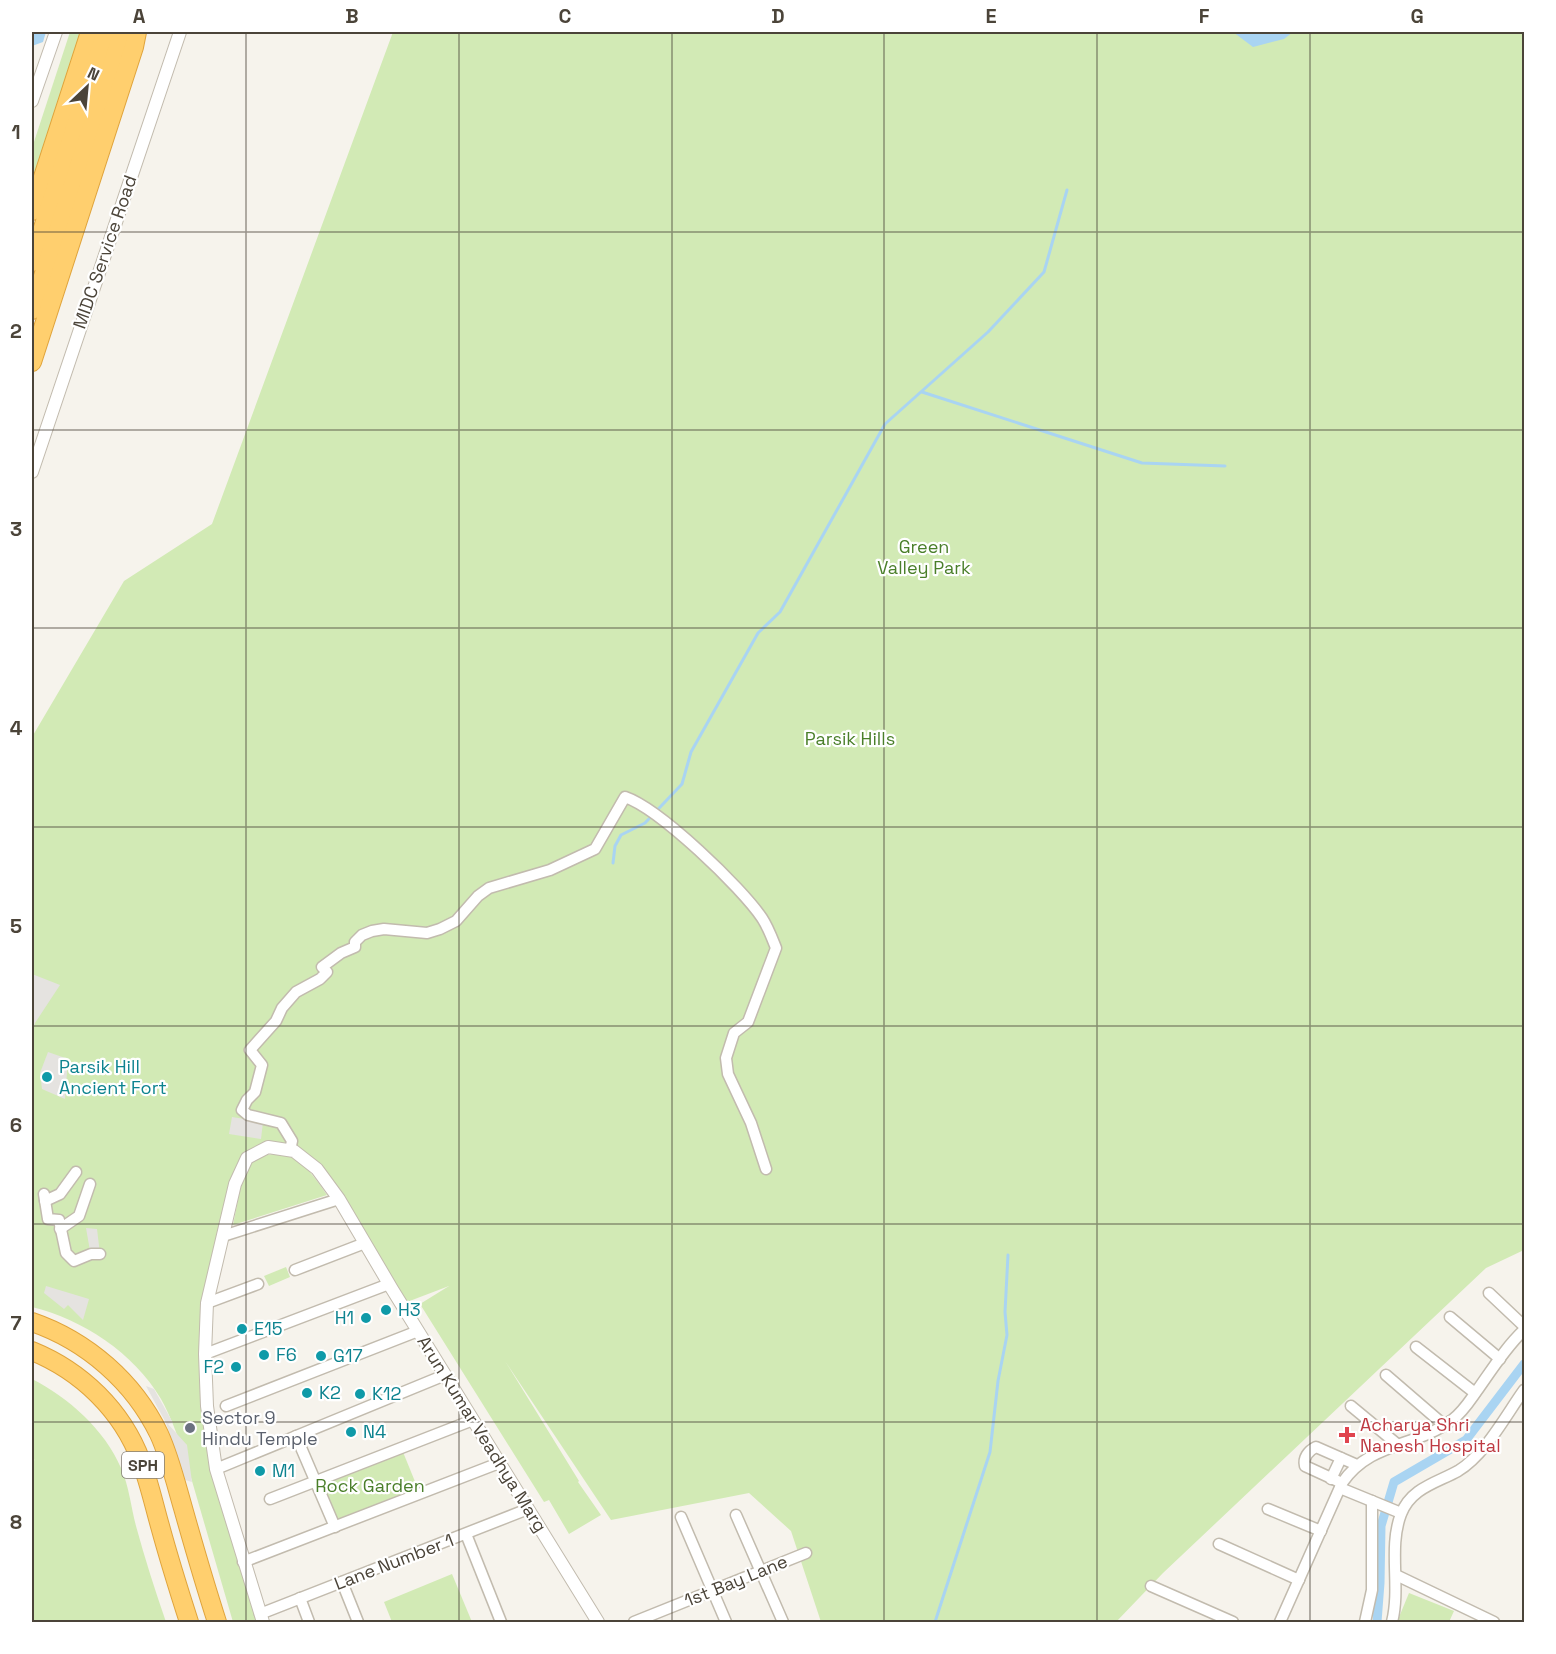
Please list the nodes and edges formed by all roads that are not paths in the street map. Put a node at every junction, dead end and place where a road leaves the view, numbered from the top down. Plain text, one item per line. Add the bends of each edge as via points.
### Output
1 (57, 32) edge
2 (90, 32) edge
3 (106, 32) edge
4 (123, 32) edge
5 (137, 32) edge
6 (180, 32) edge
7 (32, 101) edge
8 (62, 193) junction
9 (32, 210) edge
10 (32, 262) edge
11 (32, 310) edge
12 (32, 362) edge
13 (32, 472) edge
14 (290, 1150) junction
15 (766, 1169) dead end
16 (76, 1172) dead end
17 (90, 1184) dead end
18 (339, 1199) junction
19 (60, 1229) junction
20 (223, 1236) junction
21 (365, 1243) junction
22 (100, 1254) dead end
23 (295, 1270) dead end
24 (258, 1284) dead end
25 (389, 1284) junction
26 (1490, 1293) dead end
27 (207, 1303) junction
28 (1450, 1317) dead end
29 (32, 1323) edge
30 (1524, 1328) edge
31 (418, 1331) junction
32 (1416, 1347) dead end
33 (32, 1351) edge
34 (205, 1354) junction
35 (1500, 1359) junction
36 (445, 1375) junction
37 (1386, 1375) dead end
38 (1524, 1390) edge
39 (1475, 1394) junction
40 (226, 1406) dead end
41 (1351, 1406) dead end
42 (473, 1420) junction
43 (1444, 1425) junction
44 (296, 1436) junction
45 (1397, 1444) junction
46 (1341, 1458) junction
47 (499, 1462) junction
48 (1357, 1465) junction
49 (216, 1469) junction
50 (315, 1482) junction
51 (1338, 1483) junction
52 (270, 1500) dead end
53 (1372, 1501) junction
54 (528, 1509) junction
55 (1268, 1509) dead end
56 (1398, 1512) junction
57 (736, 1515) dead end
58 (681, 1517) dead end
59 (335, 1527) junction
60 (1321, 1531) junction
61 (466, 1534) junction
62 (1219, 1544) dead end
63 (806, 1553) dead end
64 (243, 1562) junction
65 (761, 1572) junction
66 (1396, 1575) junction
67 (1299, 1580) junction
68 (342, 1582) junction
69 (1150, 1586) dead end
70 (713, 1591) junction
71 (300, 1598) junction
72 (262, 1618) edge
73 (189, 1623) edge
74 (218, 1623) edge
75 (309, 1623) edge
76 (358, 1623) edge
77 (501, 1623) edge
78 (598, 1623) edge
79 (634, 1623) edge
80 (726, 1623) edge
81 (783, 1623) edge
82 (1233, 1623) edge
83 (1280, 1623) edge
84 (1365, 1623) edge
85 (1392, 1623) edge
86 (1494, 1623) edge

1 - 7 street
2 - 9 highway
3 - 8 highway
4 - 8 highway
5 - 12 highway
6 - 13 street, MIDC Service Road
8 - 10 highway
8 - 11 highway
14 - 15 street via 292,1141 281,1123 242,1110 255,1092 262,1065 250,1050 296,992 327,972 322,967 355,947 362,935 384,929 426,933 440,929 456,921 489,888 550,870 595,849 625,797 649,810 717,868 763,919 776,948 748,1022 734,1033 726,1058 728,1074 751,1123
14 - 18 street, Arun Kumar Veadhya Marg via 317,1169
14 - 20 street via 268,1148 247,1158 235,1184
16 - 19 street via 60,1194 45,1198 48,1219 59,1220
17 - 19 street via 79,1216
18 - 20 street
18 - 21 street, Arun Kumar Veadhya Marg
19 - 22 street via 66,1254 74,1261
20 - 27 street
21 - 23 street
21 - 25 street, Arun Kumar Veadhya Marg
24 - 27 street
25 - 31 street, Arun Kumar Veadhya Marg
25 - 34 street
26 - 30 street
27 - 34 street
28 - 35 street
29 - 74 highway, SPH via 91,1353 123,1381 149,1415 167,1454
30 - 35 street
31 - 36 street, Arun Kumar Veadhya Marg
31 - 40 street
32 - 39 street
33 - 73 highway, SPH via 60,1364 90,1386 126,1429 142,1462
34 - 49 street
35 - 39 street
36 - 42 street, Arun Kumar Veadhya Marg
36 - 44 street
37 - 43 street
38 - 56 street via 1483,1449 1460,1470 1423,1487
39 - 43 street
41 - 45 street
42 - 47 street, Arun Kumar Veadhya Marg
42 - 50 street
43 - 45 street
44 - 49 street
44 - 50 street
45 - 48 street
46 - 48 street
46 - 51 street
46 - 51 street via 1316,1447 1304,1461 1305,1466
47 - 54 street, Arun Kumar Veadhya Marg
47 - 59 street
48 - 51 street
49 - 64 street
50 - 52 street
50 - 59 street
51 - 53 street
51 - 60 street
53 - 56 street
53 - 84 street via 1372,1590
54 - 61 street, Lane Number 1
54 - 78 street, Arun Kumar Veadhya Marg
55 - 60 street
56 - 66 street
57 - 65 street
58 - 70 street
59 - 64 street
60 - 67 street
61 - 68 street, Lane Number 1
61 - 77 street
62 - 67 street
63 - 65 street, 1st Bay Lane
64 - 72 street
65 - 70 street, 1st Bay Lane
65 - 81 street
66 - 85 street
66 - 86 street
67 - 83 street
68 - 71 street, Lane Number 1
68 - 76 street
69 - 82 street
70 - 79 street, 1st Bay Lane
70 - 80 street
71 - 72 street, Lane Number 1
71 - 75 street

